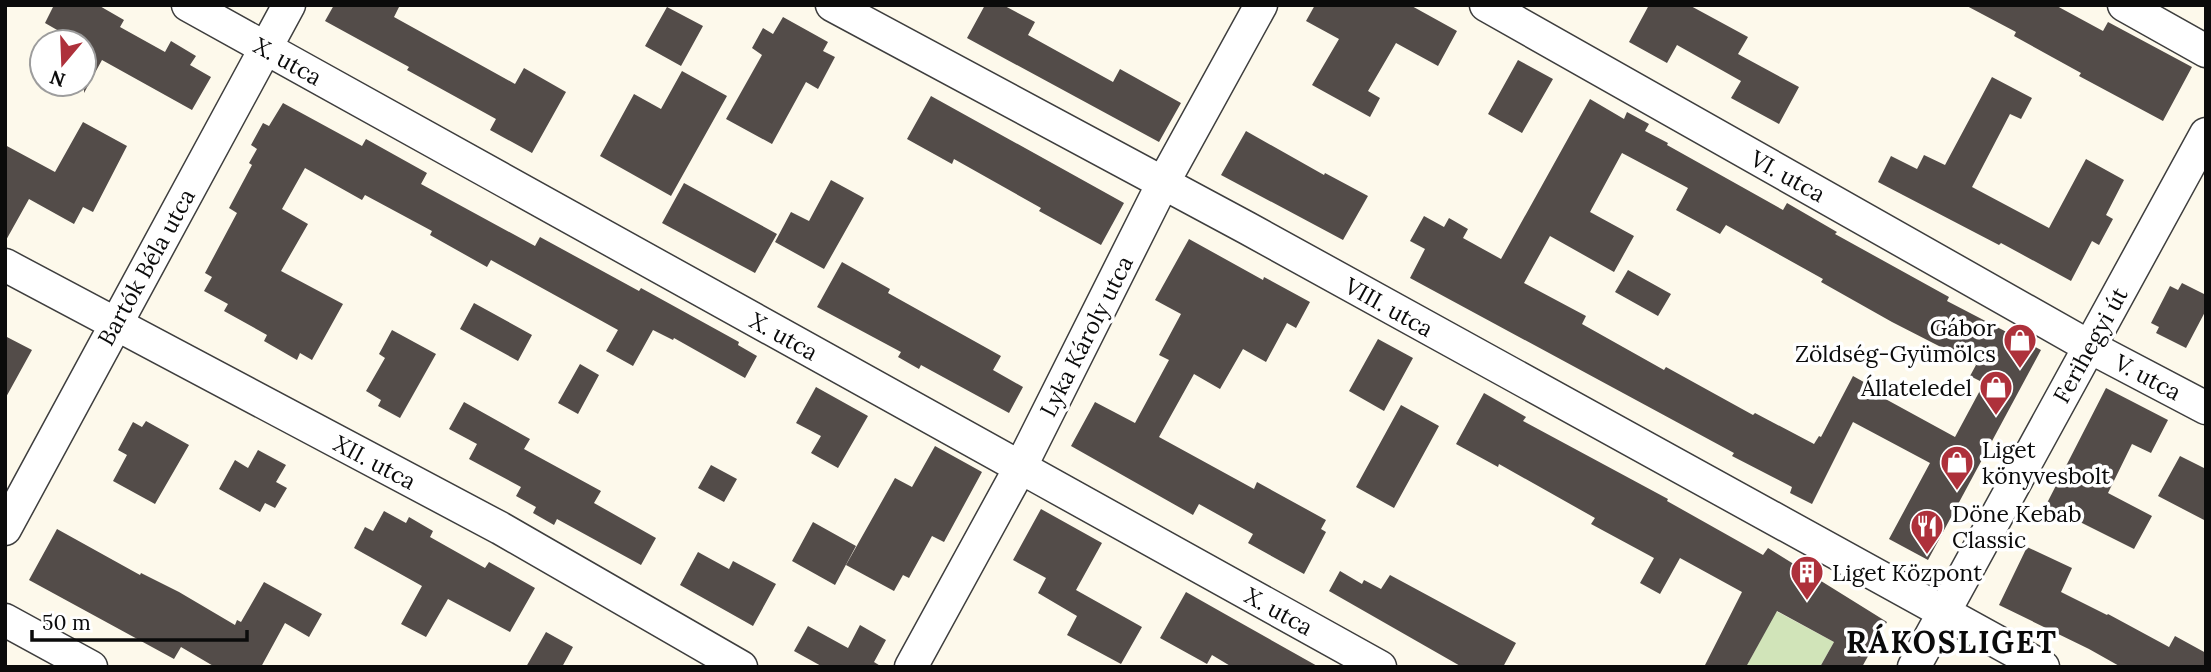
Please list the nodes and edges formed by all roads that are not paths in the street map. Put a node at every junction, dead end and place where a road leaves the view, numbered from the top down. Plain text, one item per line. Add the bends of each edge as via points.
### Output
1 (188, 5) edge
2 (289, 5) edge
3 (832, 5) edge
4 (1261, 5) edge
5 (1486, 5) edge
6 (2124, 5) edge
7 (265, 49) junction
8 (2206, 51) edge
9 (2206, 134) edge
10 (1163, 184) junction
11 (5, 265) edge
12 (114, 324) junction
13 (2090, 346) junction
14 (2206, 408) edge
15 (1020, 468) junction
16 (5, 529) edge
17 (1943, 613) junction
18 (5, 620) edge
19 (91, 667) edge
20 (741, 667) edge
21 (911, 667) edge
22 (1380, 667) edge
23 (1914, 667) edge
24 (2043, 667) edge

1 - 7 street, X. utca
2 - 7 street, Bartók Béla utca
3 - 10 street, VIII. utca
4 - 10 street, Lyka Károly utca
5 - 13 street, VI. utca
6 - 8 street
7 - 12 street, Bartók Béla utca
7 - 15 street, X. utca
9 - 13 street, Ferihegyi út
10 - 15 street, Lyka Károly utca
10 - 17 street, VIII. utca
11 - 12 street, XII. utca
12 - 16 street, Bartók Béla utca
12 - 20 street, XII. utca via 500,528
13 - 14 street, V. utca
13 - 17 street, Ferihegyi út
15 - 21 street, Lyka Károly utca
15 - 22 street, X. utca
17 - 23 street, Ferihegyi út
17 - 24 street, VIII. utca
18 - 19 street

